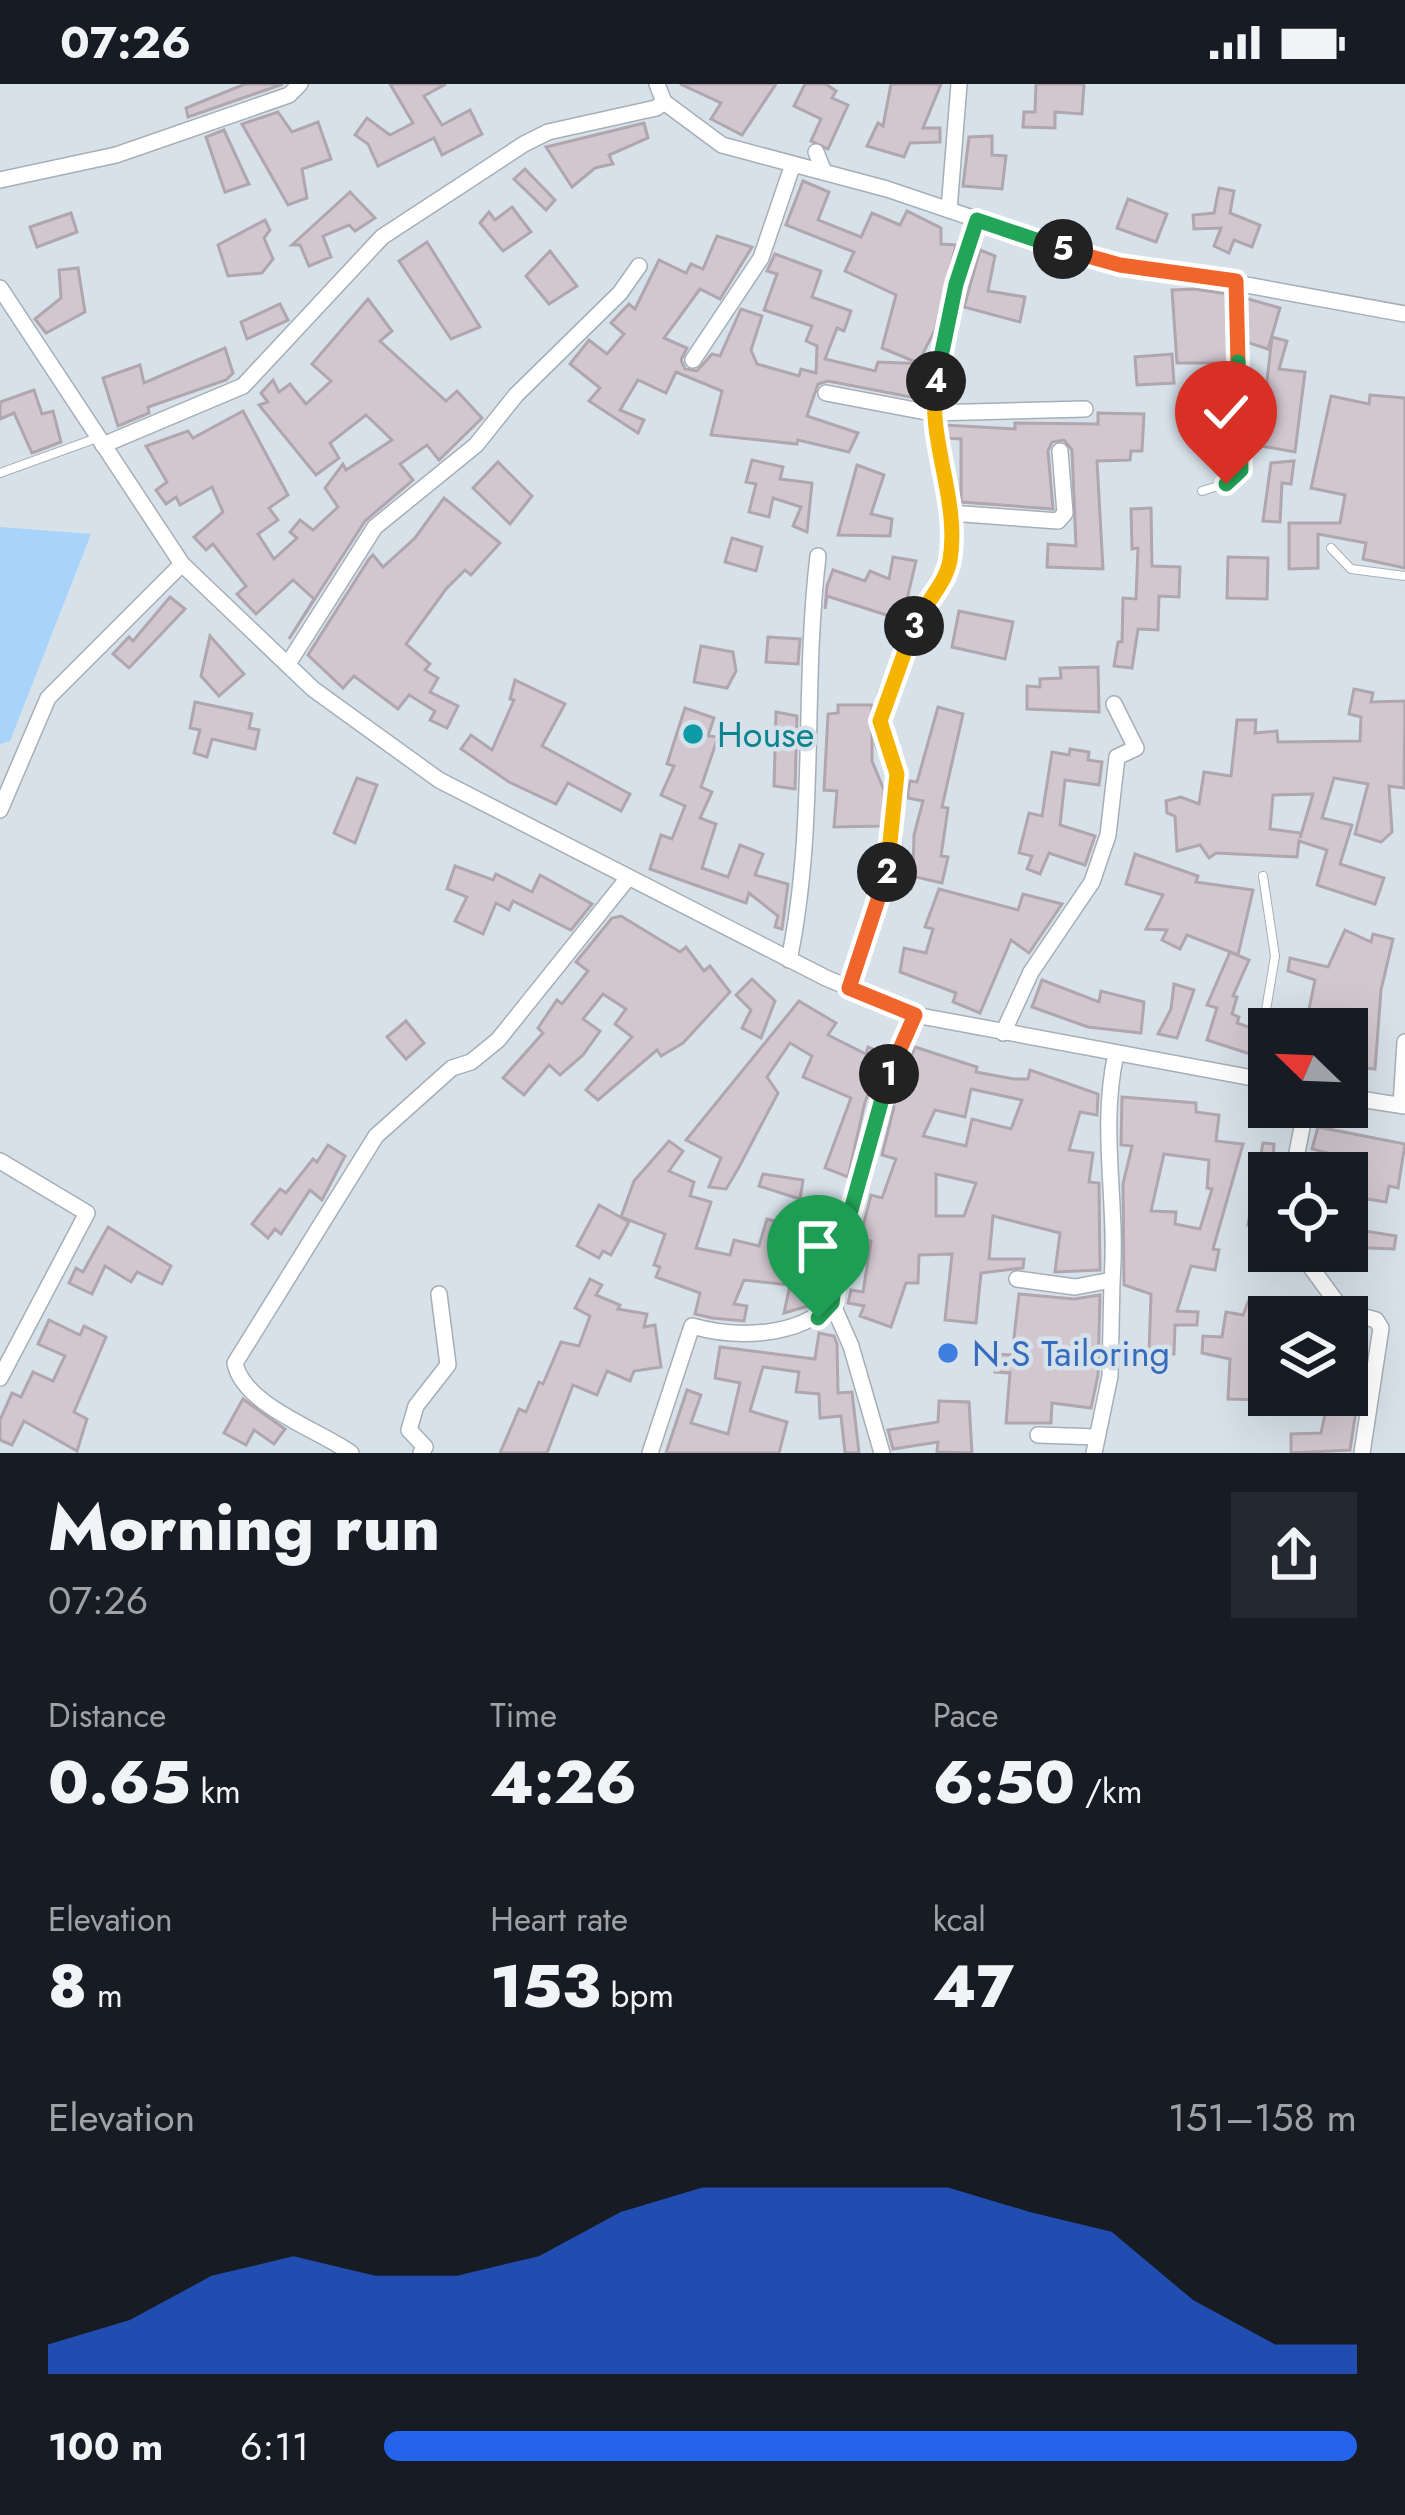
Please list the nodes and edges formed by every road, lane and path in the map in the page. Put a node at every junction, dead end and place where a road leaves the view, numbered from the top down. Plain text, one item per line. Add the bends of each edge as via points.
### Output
1 (300, 84) edge
2 (657, 84) edge
3 (959, 84) edge
4 (664, 102) junction
5 (816, 152) dead end
6 (792, 166) junction
7 (824, 172) junction
8 (0, 180) edge
9 (950, 210) junction
10 (977, 220) junction
11 (638, 266) dead end
12 (1236, 281) junction
13 (0, 288) edge
14 (1405, 314) edge
15 (693, 360) dead end
16 (826, 393) dead end
17 (1085, 410) dead end
18 (931, 413) junction
19 (101, 441) junction
20 (1060, 451) dead end
21 (0, 473) edge
22 (1202, 491) dead end
23 (950, 513) junction
24 (1331, 548) dead end
25 (818, 556) dead end
26 (182, 564) junction
27 (1405, 576) edge
28 (287, 664) junction
29 (1114, 704) dead end
30 (0, 810) edge
31 (1263, 876) dead end
32 (628, 878) junction
33 (789, 960) junction
34 (849, 988) junction
35 (1270, 1008) edge
36 (915, 1015) junction
37 (1004, 1033) junction
38 (1405, 1042) edge
39 (1116, 1054) junction
40 (1248, 1078) edge
41 (1368, 1100) edge
42 (1403, 1106) edge
43 (0, 1162) edge
44 (1314, 1272) edge
45 (1017, 1279) dead end
46 (1112, 1280) junction
47 (439, 1294) dead end
48 (832, 1303) junction
49 (0, 1378) edge
50 (1038, 1435) dead end
51 (1096, 1445) edge
52 (351, 1453) edge
53 (421, 1453) edge
54 (650, 1453) edge
55 (881, 1453) edge
56 (1362, 1453) edge

1 - 8 street via 289,95 116,155
2 - 4 street
3 - 9 street
4 - 6 street via 722,145
4 - 19 street via 524,144 382,238 243,386
5 - 7 street
6 - 7 street
6 - 15 street via 761,258
7 - 9 street
9 - 10 street
10 - 12 street via 1120,265
10 - 18 street
11 - 28 street via 476,445 375,526
12 - 14 street
12 - 22 lane via 1241,470 1237,479
13 - 19 street
16 - 18 street
17 - 18 street
18 - 23 street
19 - 21 lane
19 - 26 street
20 - 23 street via 1065,513 1058,521
23 - 34 street via 944,580 915,621 884,697 883,743 897,774 893,849
24 - 27 lane via 1352,569
25 - 33 street via 807,843
26 - 28 street
26 - 30 street via 48,698
28 - 32 street via 439,780
29 - 37 street via 1136,748 1117,757 1101,860 1031,971
31 - 35 lane via 1275,956
32 - 33 street
32 - 52 street via 498,1040 452,1068 376,1136 235,1363 246,1384 284,1416
33 - 34 street
34 - 36 street
36 - 37 street
36 - 48 street via 877,1105
37 - 39 street
38 - 42 street
39 - 40 street
39 - 46 street via 1105,1103 1115,1184
41 - 42 street
43 - 49 street via 87,1213
44 - 56 street via 1343,1312 1381,1328
45 - 46 street via 1096,1288
46 - 51 street via 1111,1376
47 - 53 street via 450,1352 410,1418
48 - 54 street via 801,1327 692,1326
48 - 55 street
50 - 51 street

